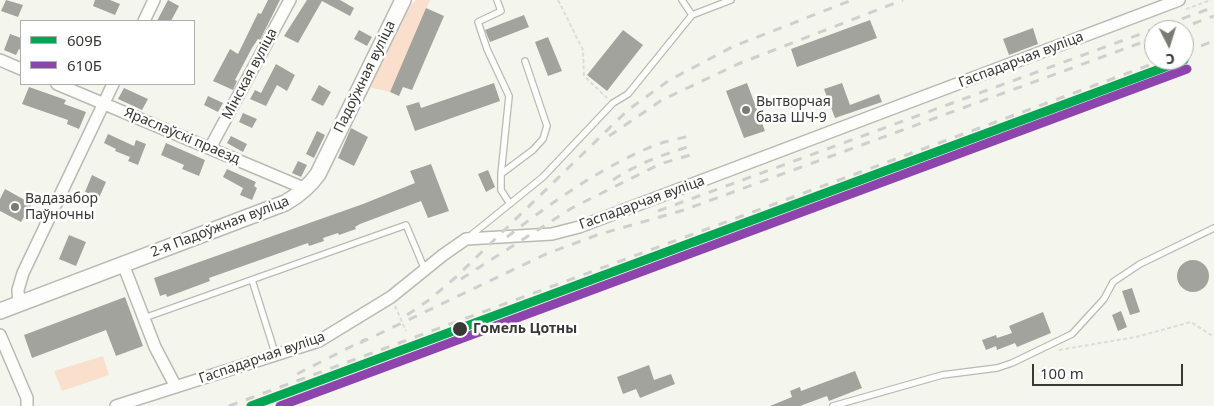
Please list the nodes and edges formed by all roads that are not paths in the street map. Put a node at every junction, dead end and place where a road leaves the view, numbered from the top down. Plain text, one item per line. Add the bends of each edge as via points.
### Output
1 (154, 0) edge
2 (290, 0) edge
3 (403, 0) edge
4 (497, 0) edge
5 (682, 0) edge
6 (731, 0) edge
7 (1179, 0) edge
8 (692, 15) junction
9 (144, 20) edge
10 (0, 60) edge
11 (525, 61) dead end
12 (20, 69) edge
13 (59, 85) edge
14 (112, 85) edge
15 (103, 103) junction
16 (210, 148) junction
17 (328, 155) joint
18 (501, 174) junction
19 (306, 189) junction
20 (510, 204) junction
21 (1214, 228) edge
22 (466, 239) junction
23 (123, 264) junction
24 (425, 270) junction
25 (252, 280) junction
26 (19, 304) junction
27 (0, 311) edge
28 (144, 318) junction
29 (0, 335) edge
30 (276, 356) junction
31 (176, 387) junction
32 (27, 406) edge
33 (116, 406) edge
34 (834, 406) edge

1 - 9 street
2 - 16 street, Мінская вуліца
3 - 17 main road, Падоўжная вуліца
4 - 18 lane via 501,11 478,22 509,96
5 - 8 lane
6 - 8 lane
7 - 22 street, Гаспадарчая вуліца via 579,227 552,234
8 - 20 lane via 628,94 613,103 543,177
10 - 12 street
11 - 18 lane via 547,126 543,139 533,150
13 - 15 street, Яраслаўскі праезд
14 - 15 street
15 - 16 street, Яраслаўскі праезд
15 - 26 street via 23,273 18,290
16 - 19 street, Яраслаўскі праезд
17 - 19 main road, 2-я Падоўжная вуліца
18 - 20 lane via 502,190
19 - 23 main road, 2-я Падоўжная вуліца via 285,203
20 - 22 lane
21 - 34 lane via 1140,264 1113,282 1104,299 1072,334 1012,363 942,375
22 - 24 street, Гаспадарчая вуліца
23 - 26 main road, 2-я Падоўжная вуліца
23 - 28 street
24 - 25 lane via 406,226
24 - 30 street, Гаспадарчая вуліца via 391,297 319,341
25 - 28 lane
25 - 30 lane
26 - 27 main road, 2-я Падоўжная вуліца
28 - 31 street
29 - 32 street via 27,398
30 - 31 street, Гаспадарчая вуліца
31 - 33 street, Гаспадарчая вуліца

